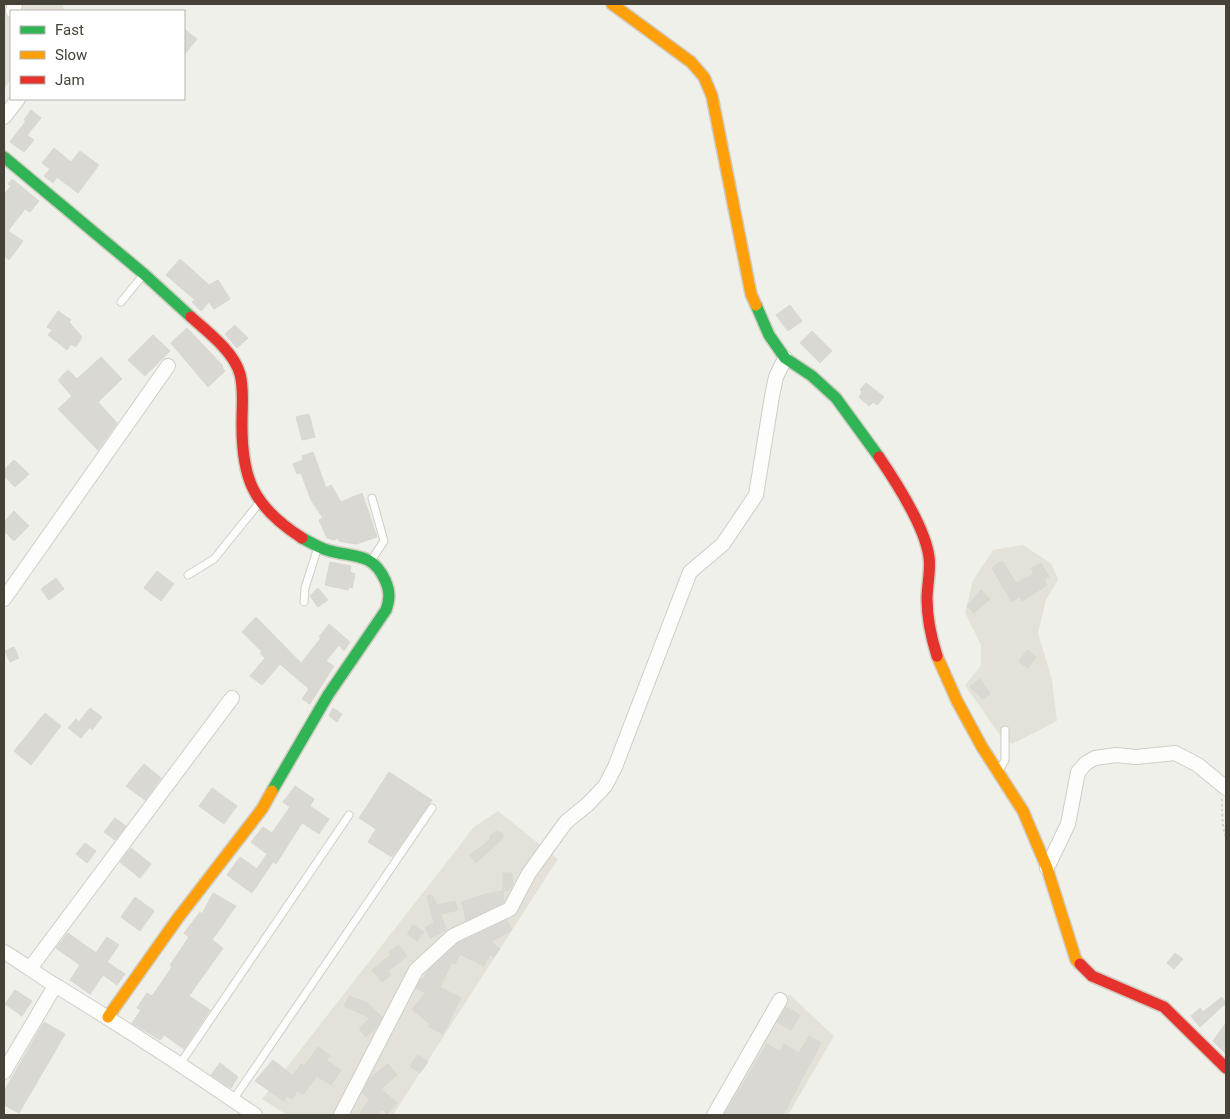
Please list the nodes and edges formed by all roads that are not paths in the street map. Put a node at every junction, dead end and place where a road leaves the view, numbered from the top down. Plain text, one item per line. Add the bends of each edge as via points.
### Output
1 (612, 4) edge
2 (17, 100) edge
3 (4, 117) edge
4 (4, 157) edge
5 (144, 274) junction
6 (121, 302) dead end
7 (785, 358) junction
8 (168, 366) dead end
9 (372, 498) dead end
10 (261, 501) junction
11 (318, 547) junction
12 (372, 560) junction
13 (188, 575) dead end
14 (4, 599) edge
15 (304, 602) dead end
16 (232, 698) dead end
17 (1005, 730) dead end
18 (998, 772) junction
19 (1226, 787) edge
20 (432, 808) dead end
21 (350, 815) dead end
22 (1047, 868) junction
23 (4, 952) edge
24 (31, 967) junction
25 (55, 986) junction
26 (780, 1000) dead end
27 (108, 1018) junction
28 (180, 1064) junction
29 (1226, 1068) edge
30 (4, 1072) edge
31 (233, 1100) junction
32 (255, 1115) edge
33 (341, 1115) edge
34 (714, 1115) edge

1 - 7 street via 691,62 704,77 712,96 751,294 766,329
2 - 3 street
4 - 5 street
5 - 6 lane
5 - 10 street via 206,330 234,361 240,373 244,468
7 - 18 street via 836,398 898,486 924,538 929,558 927,599 930,634 957,701
7 - 33 street via 776,376 756,496 723,544 690,572 605,786 566,822 529,873 510,909 454,936 416,970
8 - 14 street
9 - 12 lane via 384,541
10 - 11 street via 297,534
10 - 13 lane via 214,559
11 - 12 street
11 - 15 lane
12 - 27 street via 384,574 391,596 386,610 328,694 262,809 178,918
16 - 24 street
17 - 18 lane via 1005,760
18 - 22 street via 1023,811
19 - 22 street via 1198,765 1175,753 1096,758 1078,772 1068,824
20 - 31 lane
21 - 28 lane
22 - 29 street via 1076,960 1083,970 1164,1007 1214,1060
23 - 24 street
24 - 25 street
25 - 27 street
25 - 30 street
26 - 34 street
27 - 28 street
28 - 31 street
31 - 32 street

